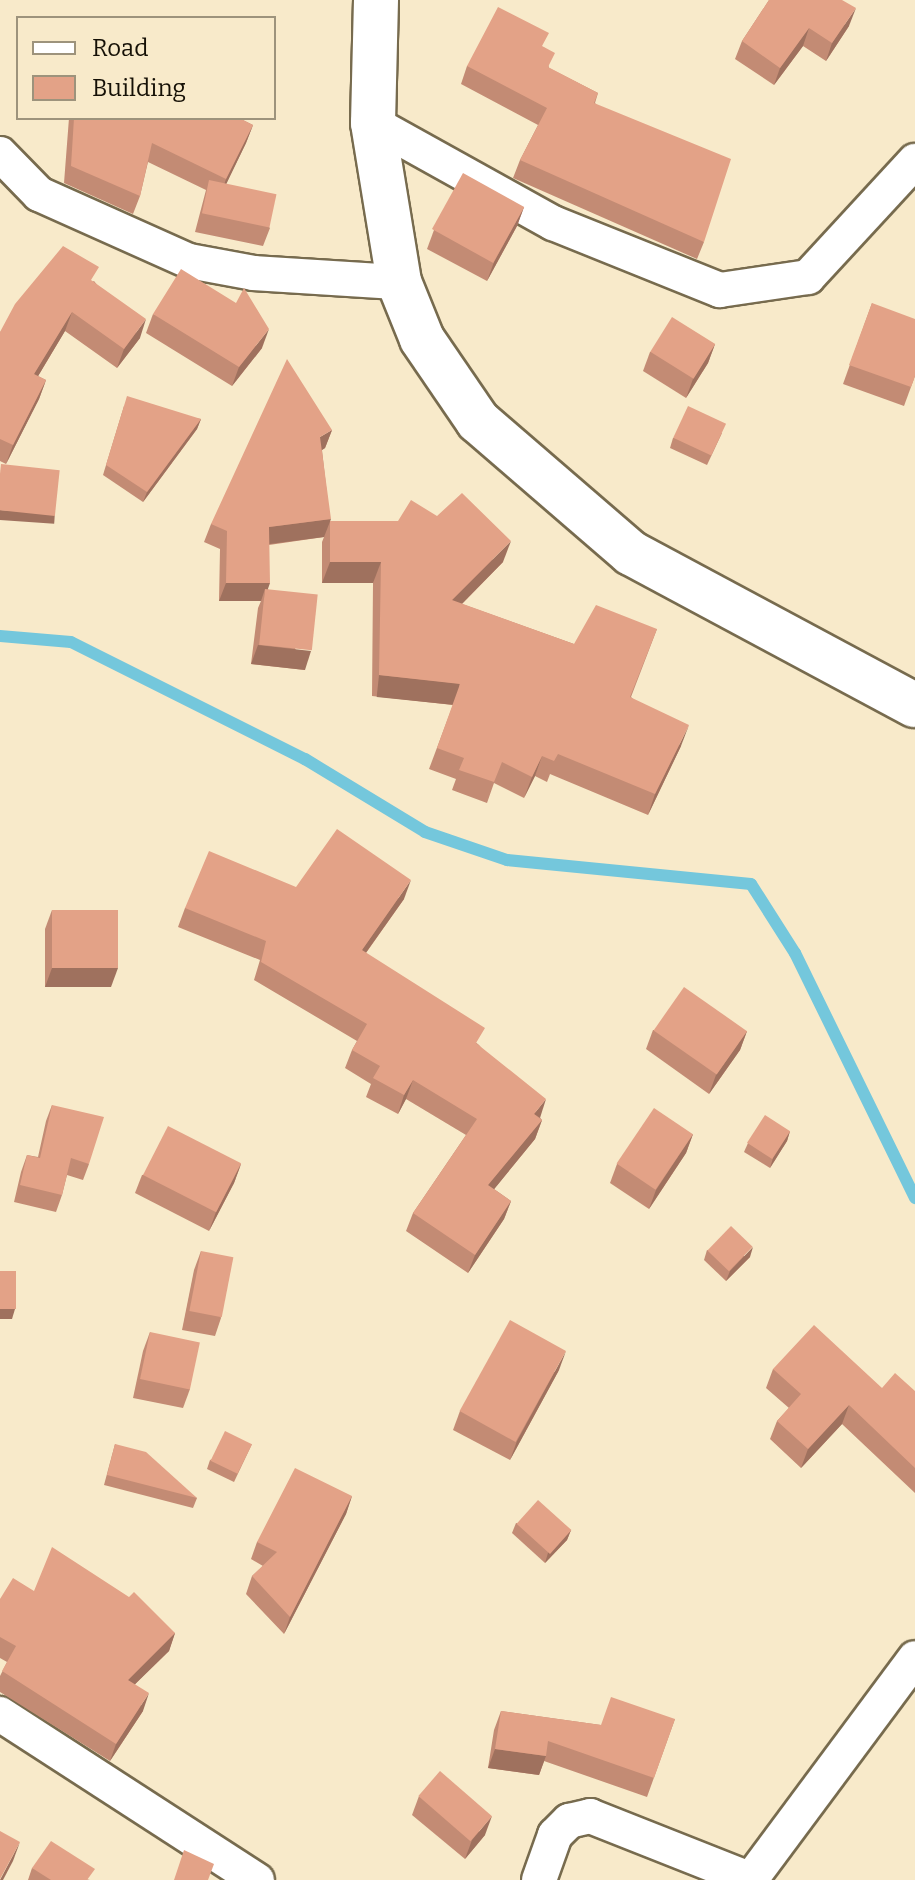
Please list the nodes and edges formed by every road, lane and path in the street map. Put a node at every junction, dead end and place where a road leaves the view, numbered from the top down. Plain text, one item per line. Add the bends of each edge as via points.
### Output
1 (376, 0) edge
2 (373, 123) junction
3 (0, 154) edge
4 (915, 161) edge
5 (399, 282) junction
6 (915, 705) edge
7 (915, 1658) edge
8 (0, 1714) edge
9 (220, 1866) edge
10 (257, 1880) edge
11 (539, 1880) edge
12 (752, 1880) edge

1 - 2 street
2 - 4 street via 553,223 720,290 808,277
2 - 5 street
3 - 5 street via 39,194 189,261 254,273
5 - 6 street via 422,339 478,421 631,553
7 - 12 street
8 - 9 street
9 - 10 street
11 - 12 street via 555,1835 569,1821 590,1816

